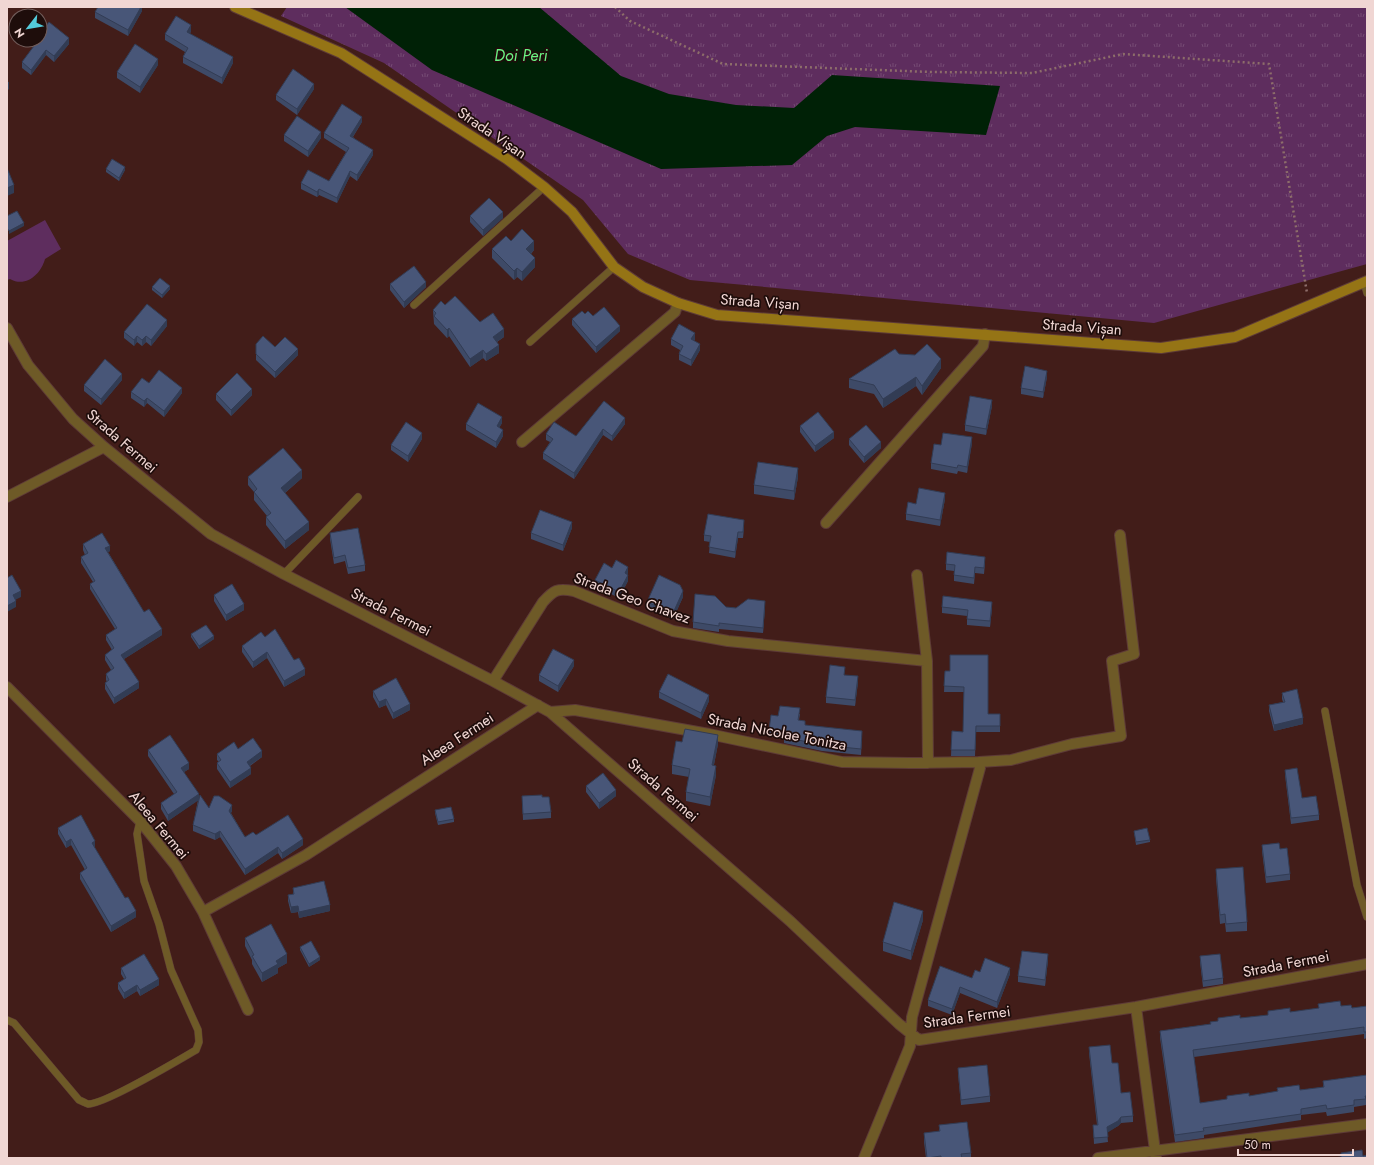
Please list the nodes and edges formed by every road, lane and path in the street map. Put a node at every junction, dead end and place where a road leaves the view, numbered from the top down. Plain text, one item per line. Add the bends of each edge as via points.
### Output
1 (235, 7) edge
2 (615, 7) edge
3 (544, 187) junction
4 (614, 267) junction
5 (1366, 282) edge
6 (1367, 293) edge
7 (678, 303) junction
8 (414, 305) dead end
9 (1309, 305) junction
10 (7, 328) edge
11 (985, 334) junction
12 (530, 342) dead end
13 (522, 442) dead end
14 (104, 448) junction
15 (7, 497) edge
16 (358, 497) dead end
17 (826, 523) dead end
18 (1120, 535) dead end
19 (284, 574) junction
20 (917, 575) dead end
21 (927, 661) junction
22 (493, 681) junction
23 (7, 687) edge
24 (538, 705) junction
25 (1324, 711) dead end
26 (550, 712) junction
27 (979, 762) junction
28 (928, 763) junction
29 (140, 821) junction
30 (205, 910) junction
31 (1367, 917) edge
32 (1367, 964) edge
33 (1136, 1007) junction
34 (248, 1010) dead end
35 (7, 1020) edge
36 (910, 1034) junction
37 (1367, 1124) edge
38 (1156, 1154) edge
39 (864, 1158) edge
40 (1098, 1158) edge

1 - 3 street, Strada Vișan via 341,52 507,159
2 - 9 path via 630,21 723,64 1032,73 1123,54 1269,64
3 - 4 street, Strada Vișan via 572,212
3 - 8 lane
4 - 7 street, Strada Vișan via 643,287
4 - 12 lane
5 - 6 lane
5 - 9 street, Strada Vișan
7 - 11 street, Strada Vișan via 717,315
7 - 13 street via 675,312
9 - 11 street, Strada Vișan via 1236,337 1161,348
10 - 14 street, Strada Fermei via 28,365 73,419
11 - 17 street via 983,346
14 - 15 street
14 - 19 street, Strada Fermei via 211,534
16 - 19 lane
18 - 27 street, Strada Nicolae Tonitza via 1134,654 1112,661 1121,736 1072,744 1011,760
19 - 22 street, Strada Fermei
20 - 21 street
21 - 22 street, Strada Geo Chavez via 697,636 673,631 585,594 562,588 552,592 543,602
21 - 28 street
22 - 24 street, Strada Fermei
23 - 29 street, Aleea Fermei
24 - 26 street, Strada Fermei
24 - 30 street, Aleea Fermei via 306,855
25 - 31 lane via 1357,885
26 - 28 street, Strada Nicolae Tonitza via 575,710 709,734 842,762
26 - 36 street, Strada Fermei via 790,921
27 - 28 street, Strada Nicolae Tonitza
27 - 36 street via 980,768 912,1017
29 - 30 street, Aleea Fermei via 176,866
29 - 35 lane via 138,834 144,881 170,970 198,1030 199,1042 196,1050 143,1080 88,1104 79,1100 14,1023
30 - 34 street, Aleea Fermei
32 - 33 street, Strada Fermei
33 - 36 street, Strada Fermei via 919,1040
33 - 38 street
36 - 39 street via 910,1046
37 - 38 street
38 - 40 street

